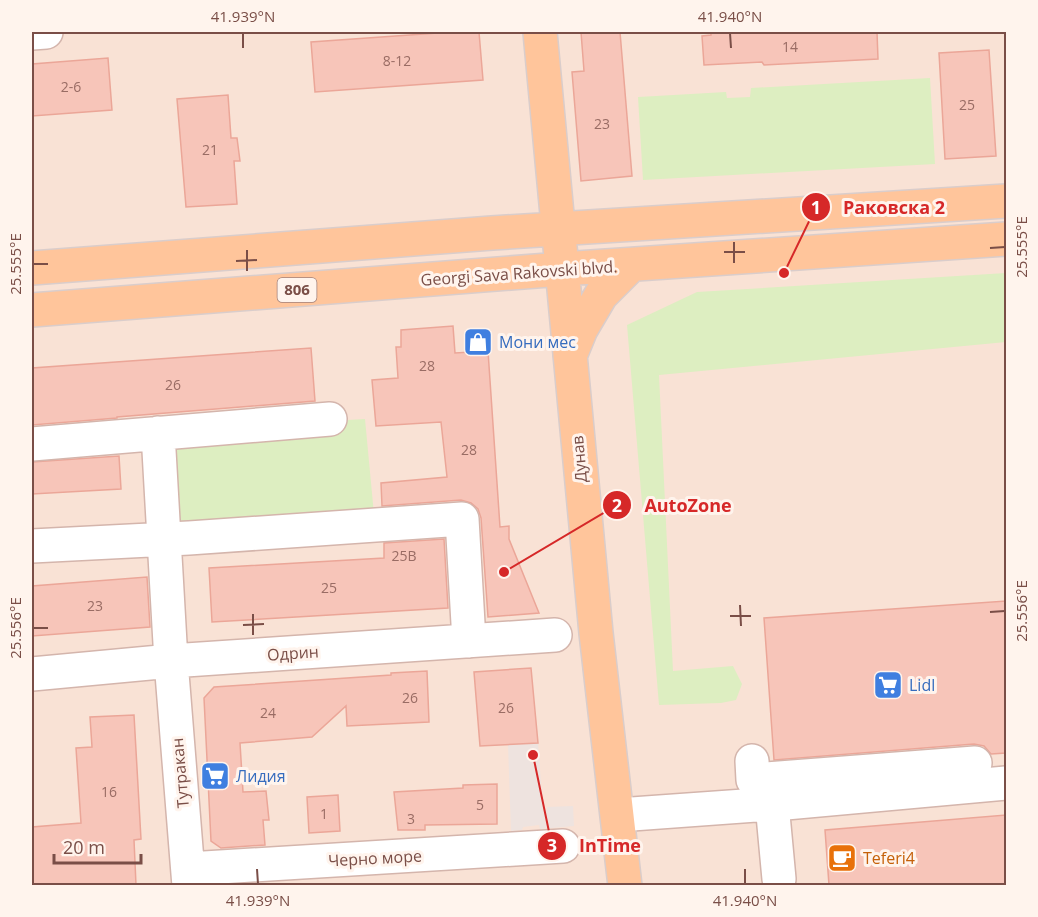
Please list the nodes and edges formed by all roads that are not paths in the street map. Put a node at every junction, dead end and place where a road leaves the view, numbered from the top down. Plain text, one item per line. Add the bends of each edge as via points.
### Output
1 (46, 32) edge
2 (540, 32) edge
3 (32, 33) edge
4 (1006, 201) edge
5 (558, 229) junction
6 (1006, 239) edge
7 (632, 265) junction
8 (32, 268) edge
9 (562, 269) junction
10 (32, 310) edge
11 (570, 358) junction
12 (330, 419) dead end
13 (158, 433) junction
14 (32, 444) edge
15 (164, 539) junction
16 (32, 546) edge
17 (555, 635) dead end
18 (469, 641) junction
19 (171, 661) junction
20 (32, 674) edge
21 (1006, 760) edge
22 (752, 761) dead end
23 (1006, 783) edge
24 (779, 803) junction
25 (618, 815) junction
26 (563, 846) dead end
27 (188, 877) edge
28 (785, 878) dead end
29 (626, 885) edge

1 - 3 street
2 - 5 main road, Дунав
4 - 5 main road
5 - 8 main road
5 - 9 main road, Дунав
6 - 7 main road, Georgi Sava Rakovski blvd. / 806
7 - 9 main road, Georgi Sava Rakovski blvd. / 806
7 - 11 main road via 601,295
9 - 10 main road, Georgi Sava Rakovski blvd. / 806
9 - 11 main road, Дунав
11 - 25 main road, Дунав
12 - 13 street
13 - 14 street
13 - 15 street, Тутракан
15 - 16 street
15 - 18 street via 462,519
15 - 19 street, Тутракан
17 - 18 street, Одрин
18 - 19 street, Одрин
19 - 20 street, Одрин
19 - 27 street, Тутракан
21 - 22 street via 753,780
23 - 24 street
24 - 25 street
24 - 28 street
25 - 29 main road, Дунав
26 - 27 street, Черно море

